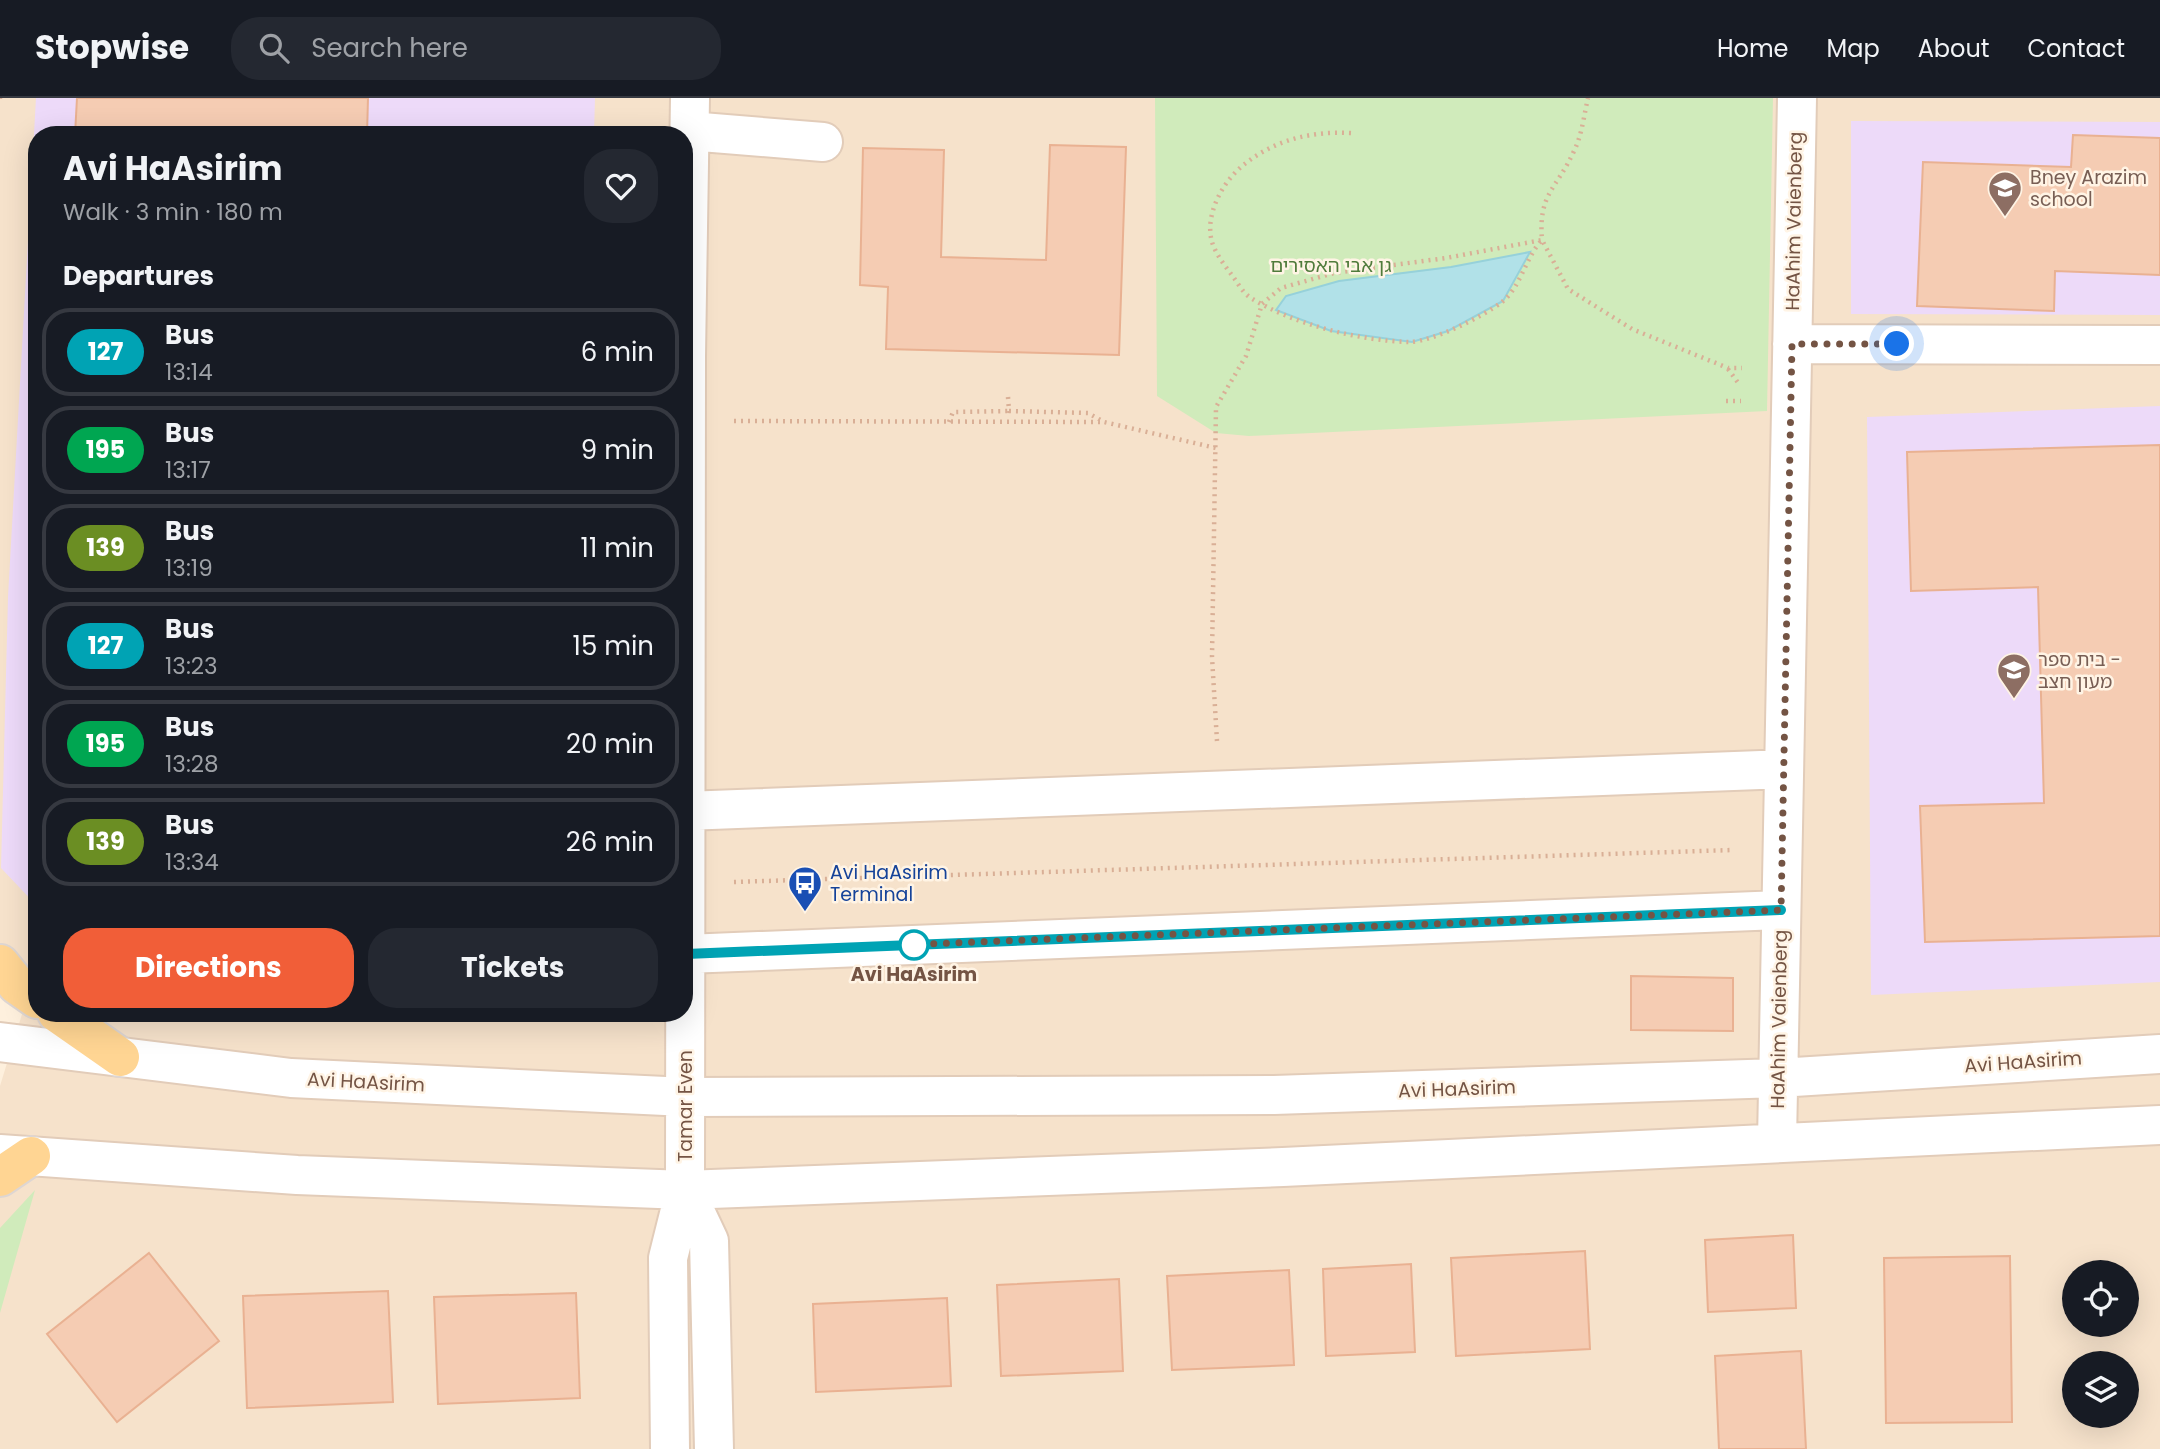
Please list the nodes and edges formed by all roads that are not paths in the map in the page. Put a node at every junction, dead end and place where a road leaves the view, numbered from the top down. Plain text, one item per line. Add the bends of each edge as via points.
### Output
1 (1797, 98) edge
2 (690, 114) edge
3 (823, 142) dead end
4 (2160, 345) edge
5 (1792, 355) junction
6 (1784, 769) junction
7 (693, 811) edge
8 (1781, 910) junction
9 (693, 954) edge
10 (0, 964) edge
11 (28, 993) edge
12 (70, 1022) edge
13 (686, 1022) edge
14 (0, 1042) edge
15 (2160, 1054) edge
16 (120, 1057) junction
17 (1778, 1078) junction
18 (686, 1097) junction
19 (2160, 1125) edge
20 (1777, 1141) junction
21 (15, 1155) edge
22 (0, 1177) edge
23 (685, 1190) junction
24 (670, 1449) edge
25 (714, 1449) edge

1 - 5 street, HaAhim Vaienberg
2 - 3 street
4 - 5 street
5 - 6 street, HaAhim Vaienberg
6 - 7 street
6 - 8 street, HaAhim Vaienberg
8 - 9 street
8 - 17 street, HaAhim Vaienberg
10 - 11 main road
12 - 16 main road
13 - 18 street, Tamar Even
14 - 16 street, Avi HaAsirim
15 - 17 street, Avi HaAsirim
16 - 18 street, Avi HaAsirim via 291,1078
17 - 18 street, Avi HaAsirim via 1274,1095
17 - 20 street, HaAhim Vaienberg
18 - 23 street, Tamar Even
19 - 20 street
20 - 23 street via 1283,1167
21 - 22 main road
21 - 23 street via 297,1175
23 - 24 street via 668,1258
23 - 25 street via 709,1241

